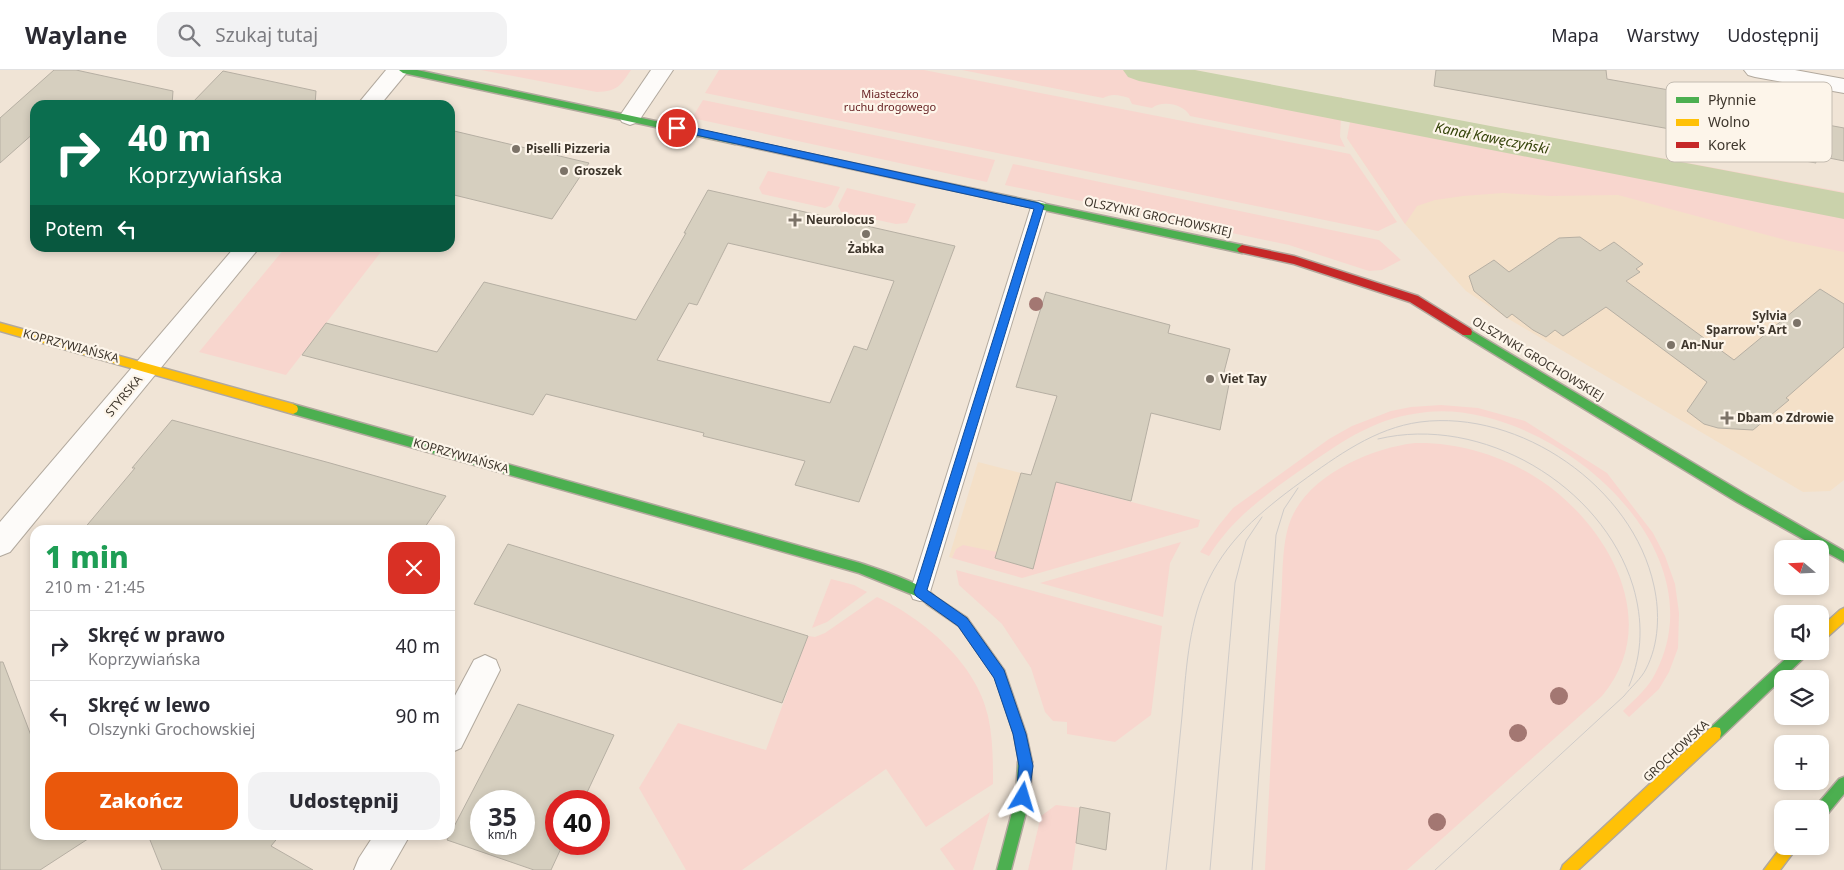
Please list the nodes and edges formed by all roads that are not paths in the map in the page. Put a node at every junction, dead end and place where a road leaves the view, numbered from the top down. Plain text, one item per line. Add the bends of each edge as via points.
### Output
1 (398, 70) edge
2 (403, 70) edge
3 (662, 70) edge
4 (1755, 70) edge
5 (1822, 82) edge
6 (372, 100) edge
7 (630, 117) junction
8 (1039, 206) junction
9 (244, 252) edge
10 (0, 327) edge
11 (148, 368) junction
12 (0, 543) edge
13 (1844, 557) edge
14 (920, 592) junction
15 (1844, 614) edge
16 (1829, 628) edge
17 (1793, 660) edge
18 (485, 670) dead end
19 (455, 727) edge
20 (1844, 784) edge
21 (1829, 802) edge
22 (390, 840) edge
23 (1784, 855) edge
24 (371, 870) edge
25 (1004, 870) edge
26 (1568, 870) edge
27 (1771, 870) edge

1 - 6 street
2 - 7 street, OLSZYNKI GROCHOWSKIEJ
3 - 7 street
4 - 5 street
7 - 8 street, OLSZYNKI GROCHOWSKIEJ
8 - 13 street, OLSZYNKI GROCHOWSKIEJ via 1294,260 1414,299
8 - 14 lane
9 - 11 street, STYRSKA
10 - 11 street, KOPRZYWIAŃSKA
11 - 12 street, STYRSKA
11 - 14 street, KOPRZYWIAŃSKA via 860,568
14 - 25 street, KOPRZYWIAŃSKA via 963,622 1000,674 1020,734 1026,766 1023,797
15 - 16 street
17 - 26 street, GROCHOWSKA
18 - 19 street
20 - 21 street
22 - 24 street
23 - 27 street

